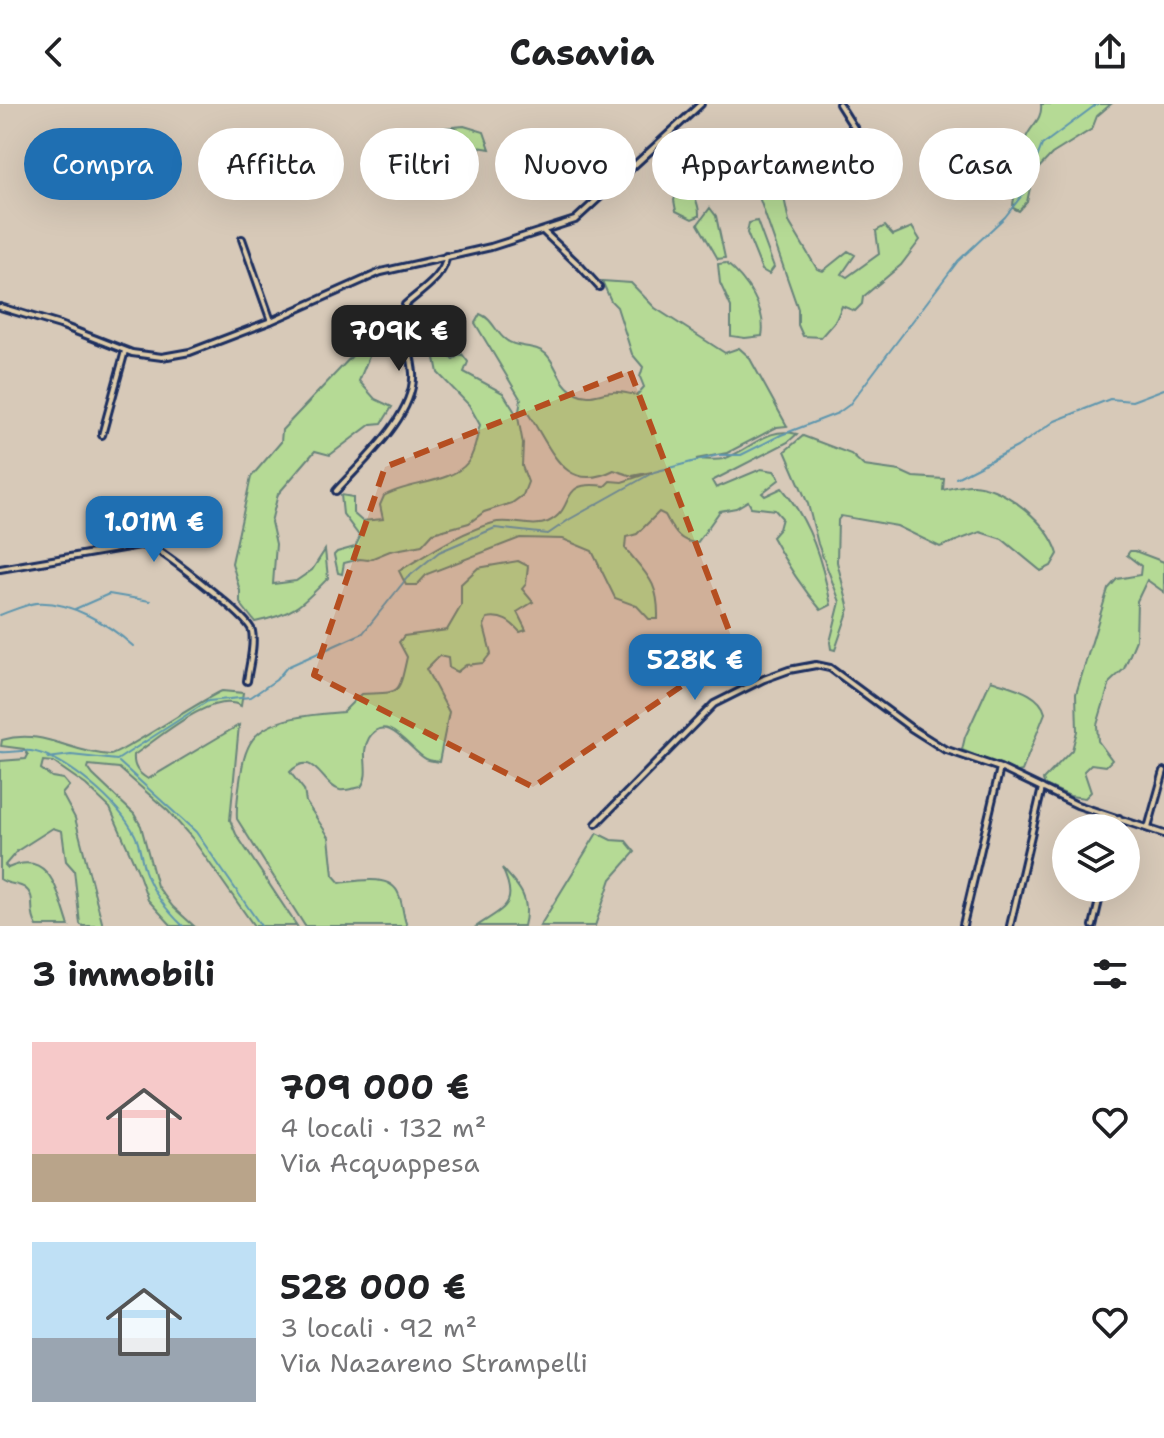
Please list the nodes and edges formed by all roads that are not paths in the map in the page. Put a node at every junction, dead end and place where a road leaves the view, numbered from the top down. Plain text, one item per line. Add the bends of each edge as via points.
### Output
1 (701, 104) edge
2 (839, 104) edge
3 (854, 128) edge
4 (544, 232) junction
5 (242, 239) dead end
6 (446, 256) junction
7 (599, 287) dead end
8 (0, 307) edge
9 (271, 321) junction
10 (125, 351) junction
11 (102, 435) dead end
12 (336, 491) dead end
13 (0, 569) edge
14 (247, 681) dead end
15 (1000, 768) junction
16 (1164, 771) edge
17 (1042, 788) junction
18 (1106, 814) edge
19 (596, 824) dead end
20 (1140, 825) edge
21 (1148, 828) junction
22 (1164, 834) edge
23 (1099, 902) edge
24 (963, 925) edge
25 (1010, 926) edge
26 (1093, 926) edge

1 - 4 street via 583,214
2 - 3 street
4 - 6 street
4 - 7 street
5 - 9 street
6 - 9 street via 376,273
6 - 12 street via 441,272 405,305 403,325 413,377 408,401 390,430
8 - 10 street
9 - 10 street via 175,356
10 - 11 street
13 - 14 street via 153,547 250,625
15 - 17 street
15 - 19 street via 939,746 830,668 810,665 773,675 712,706
15 - 24 street
16 - 21 street
17 - 18 street
17 - 25 street
20 - 21 street
21 - 22 street
23 - 26 street

